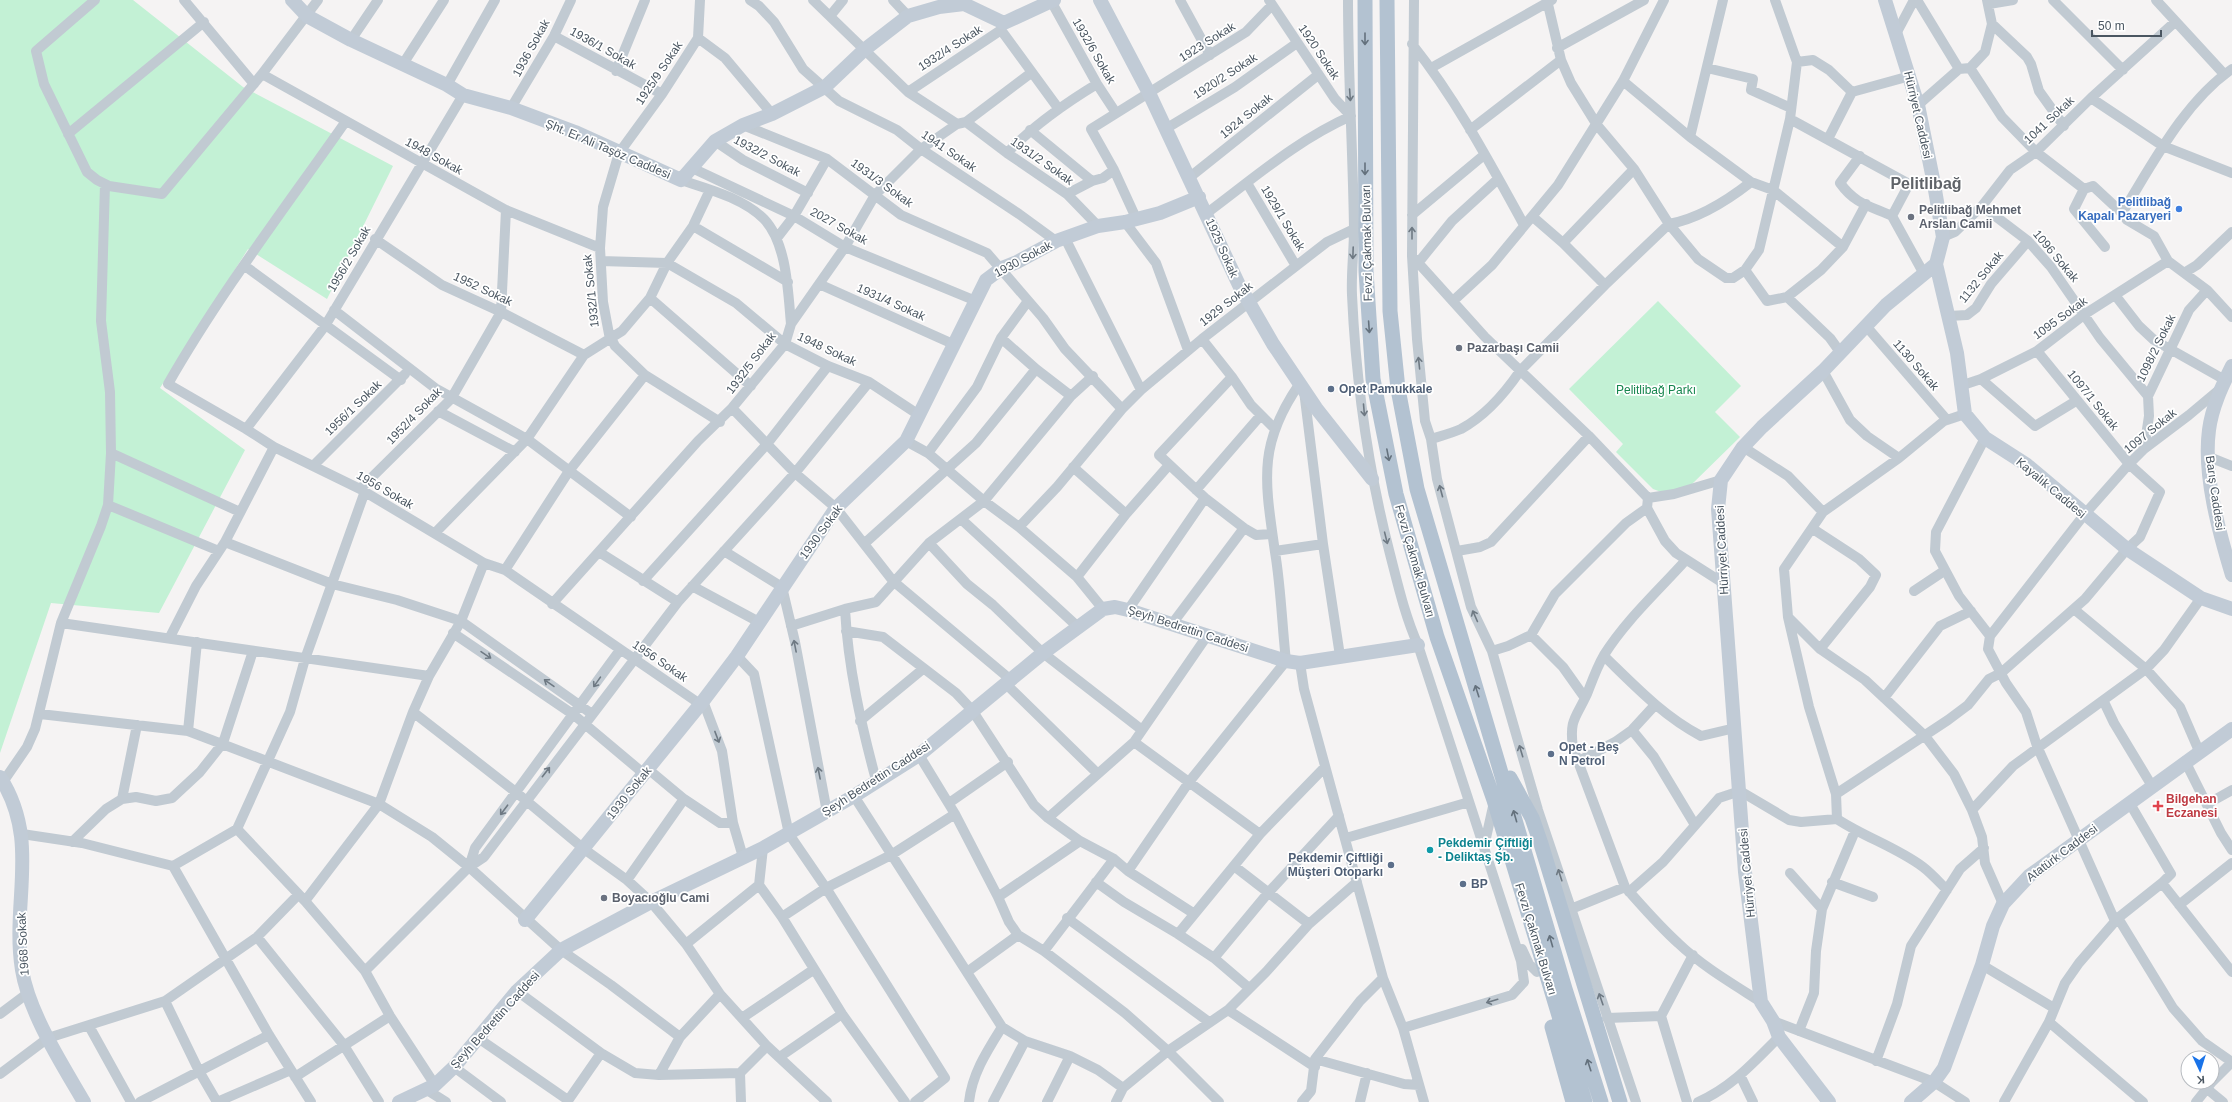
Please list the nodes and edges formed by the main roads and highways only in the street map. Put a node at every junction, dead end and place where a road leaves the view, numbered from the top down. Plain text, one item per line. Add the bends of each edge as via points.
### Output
1 (1365, 0) edge
2 (1387, 0) edge
3 (1496, 750) junction
4 (1494, 800) junction
5 (1573, 1102) edge
6 (1585, 1102) edge
7 (1601, 1102) edge
8 (1620, 1102) edge

1 -> 4 main road, Fevzi Çakmak Bulvarı via 1366,271 1373,379 1398,502 1446,665
3 -> 2 main road, Fevzi Çakmak Bulvarı via 1417,489 1398,389 1390,311
7 -> 3 main road, Fevzi Çakmak Bulvarı via 1565,989
3 - 8 main road via 1532,818
4 - 5 main road via 1495,825
4 - 6 main road, Fevzi Çakmak Bulvarı

